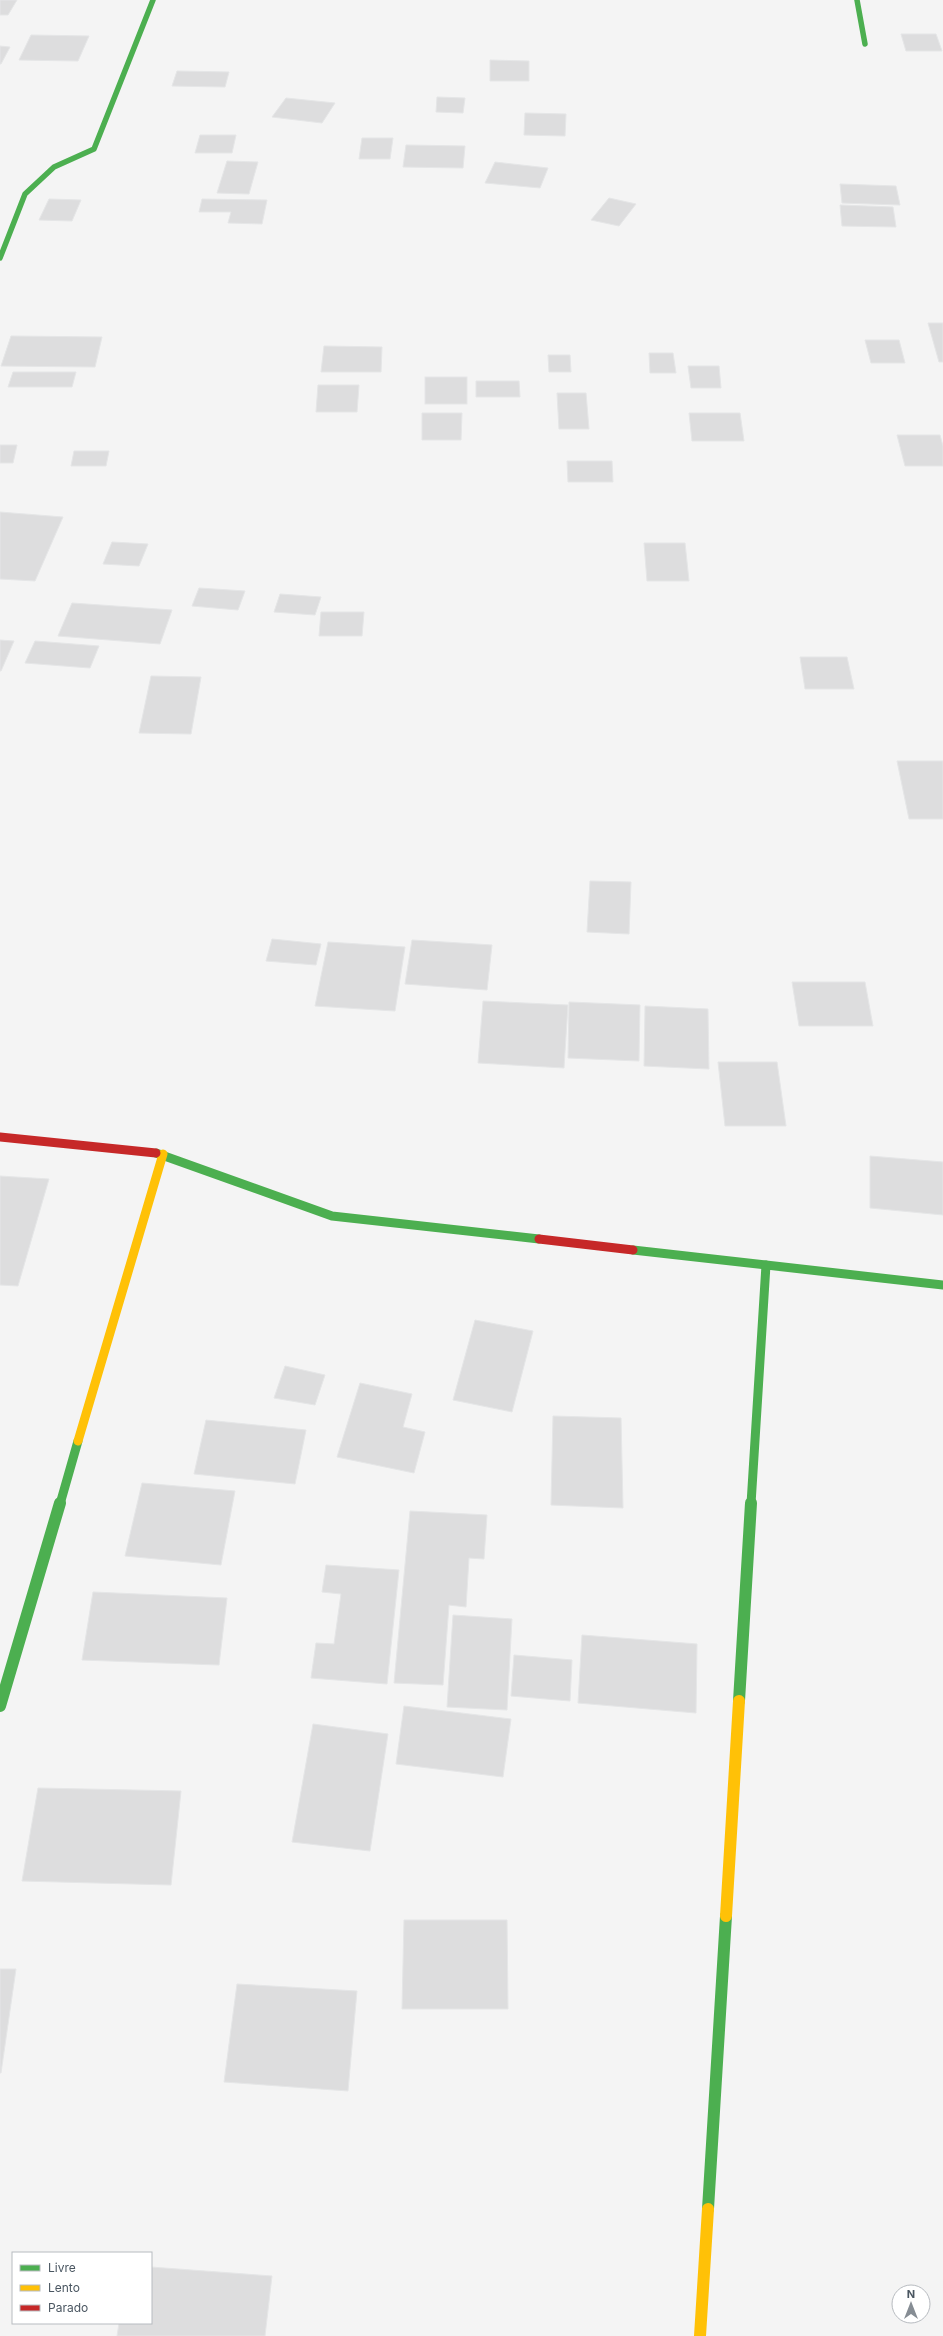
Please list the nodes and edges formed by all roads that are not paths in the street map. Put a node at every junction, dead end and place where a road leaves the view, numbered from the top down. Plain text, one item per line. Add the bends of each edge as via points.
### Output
1 (153, 0) edge
2 (857, 0) edge
3 (865, 44) dead end
4 (0, 258) edge
5 (0, 1137) edge
6 (162, 1154) junction
7 (766, 1265) junction
8 (943, 1285) edge
9 (0, 1706) edge
10 (700, 2336) edge

1 - 4 street via 94,150 54,167 25,194
2 - 3 street
5 - 6 street
6 - 7 street via 332,1216
6 - 9 street
7 - 8 street
7 - 10 street

